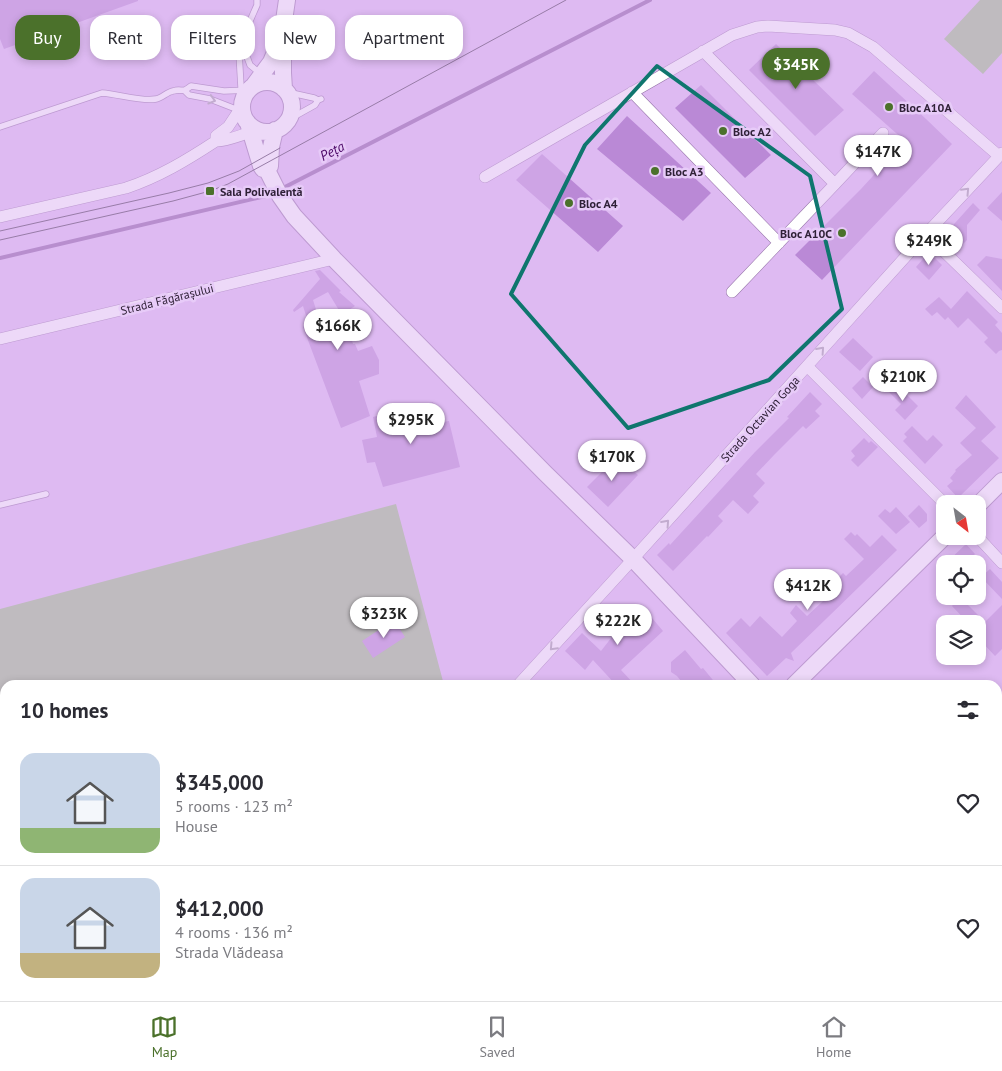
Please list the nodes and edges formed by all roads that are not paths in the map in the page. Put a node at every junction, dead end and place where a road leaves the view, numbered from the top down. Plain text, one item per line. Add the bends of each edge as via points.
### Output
1 (257, 0) edge
2 (288, 0) edge
3 (253, 15) edge
4 (286, 15) edge
5 (703, 51) junction
6 (241, 60) edge
7 (248, 60) edge
8 (272, 60) edge
9 (282, 60) edge
10 (185, 91) junction
11 (632, 92) junction
12 (255, 102) junction
13 (282, 125) junction
14 (0, 128) edge
15 (883, 133) dead end
16 (216, 141) junction
17 (1001, 155) edge
18 (267, 172) junction
19 (485, 177) dead end
20 (835, 184) junction
21 (0, 217) edge
22 (926, 234) junction
23 (779, 243) junction
24 (334, 259) junction
25 (732, 292) dead end
26 (1002, 308) edge
27 (0, 340) edge
28 (807, 366) junction
29 (1002, 481) edge
30 (46, 494) dead end
31 (936, 495) edge
32 (986, 497) edge
33 (0, 505) edge
34 (936, 545) edge
35 (986, 545) edge
36 (633, 559) junction
37 (1002, 562) edge
38 (527, 680) edge
39 (747, 680) edge
40 (799, 680) edge

1 - 3 lane
2 - 4 street
5 - 11 street
5 - 17 street via 732,35 757,27 848,33 873,47
5 - 20 street
6 - 12 lane
7 - 12 lane
8 - 12 street
9 - 12 street via 282,66
10 -> 12 lane via 189,96
10 - 12 lane via 191,86 224,91
10 - 14 lane via 173,91 147,100 102,93
11 - 19 street
11 - 23 street
12 - 13 street via 266,132
12 - 13 street via 291,103 292,109
12 - 13 lane via 319,99 315,105
12 - 16 street via 216,136
12 - 16 street via 231,137 222,142
12 - 18 street via 261,166
13 - 18 street via 271,147
15 - 20 street
16 - 21 street via 165,172 126,188
22 -> 17 street, Strada Octavian Goga
18 - 24 street via 294,216
20 - 23 street
22 - 26 street
28 -> 22 street, Strada Octavian Goga
23 - 25 street
24 - 27 street, Strada Făgărașului
24 - 36 street
28 - 31 street
36 -> 28 street, Strada Octavian Goga
29 - 32 street
30 - 33 lane
34 - 40 street
35 - 37 street
36 -> 38 street, Strada Octavian Goga
36 - 39 street

